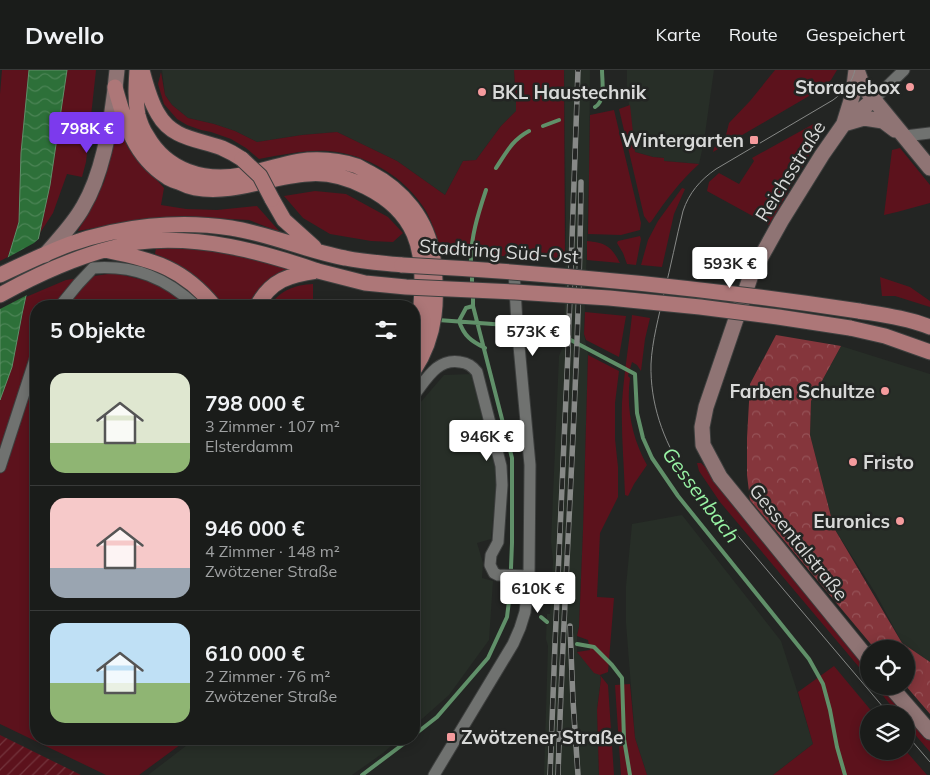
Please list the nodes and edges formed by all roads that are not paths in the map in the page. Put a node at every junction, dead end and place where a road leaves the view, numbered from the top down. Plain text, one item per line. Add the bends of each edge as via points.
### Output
1 (117, 70) edge
2 (137, 70) edge
3 (142, 70) edge
4 (856, 70) edge
5 (904, 70) edge
6 (115, 87) junction
7 (873, 100) junction
8 (843, 124) junction
9 (930, 133) edge
10 (905, 136) junction
11 (930, 168) edge
12 (241, 181) junction
13 (105, 250) junction
14 (319, 252) junction
15 (44, 255) junction
16 (318, 271) junction
17 (514, 271) junction
18 (0, 275) edge
19 (515, 292) junction
20 (0, 295) edge
21 (65, 300) edge
22 (189, 300) edge
23 (209, 300) edge
24 (260, 300) edge
25 (930, 327) edge
26 (425, 330) junction
27 (420, 337) edge
28 (930, 352) edge
29 (420, 361) edge
30 (30, 374) edge
31 (420, 387) edge
32 (703, 445) joint
33 (0, 467) edge
34 (524, 576) junction
35 (860, 649) edge
36 (898, 695) edge
37 (930, 732) edge
38 (434, 775) edge

1 - 6 main road
2 - 12 main road via 139,117 158,153 182,169 201,176
3 - 14 main road, bridge via 163,122 174,132 223,148 242,159 260,176 284,220
4 - 7 main road
4 - 8 main road via 853,94
5 - 7 street
6 - 12 main road via 122,115 134,142 147,161 168,178 194,188 218,190
6 - 15 main road via 106,141 87,200 70,226
7 - 8 main road, Reichsstraße
7 - 10 main road
8 - 10 main road via 864,118 883,121
8 - 32 main road, Reichsstraße via 784,216 751,275 706,407
9 - 10 street
10 - 11 main road
12 - 26 main road via 282,172 307,160 357,166 385,181 406,199 421,220 425,248 436,277
13 - 16 main road, Stadtring Süd-Ost via 137,242 207,242 249,249
13 - 20 main road, Stadtring Süd-Ost via 68,262
13 - 23 main road via 169,268 197,287
14 - 15 main road, Stadtring Süd-Ost via 232,228 170,225 92,237
14 - 17 main road, Stadtring Süd-Ost, bridge via 369,262
15 - 18 main road, Stadtring Süd-Ost
16 - 19 main road, Stadtring Süd-Ost, bridge via 365,283 406,288
16 - 24 main road via 282,280
17 - 19 street
17 - 25 main road, Stadtring Süd-Ost, bridge via 784,300 900,318
19 - 28 main road, Stadtring Süd-Ost, bridge via 609,298 778,316 885,336
19 - 34 street via 530,465
21 - 22 street via 94,268 108,267 158,278
26 - 27 main road
26 - 29 main road
30 - 33 street
31 - 34 street via 441,364 457,361 472,366 477,372 502,466 498,542 490,555 490,565 494,573
32 - 35 main road, Gessentalstraße via 720,477
34 - 38 street via 525,612 513,644
36 - 37 main road

